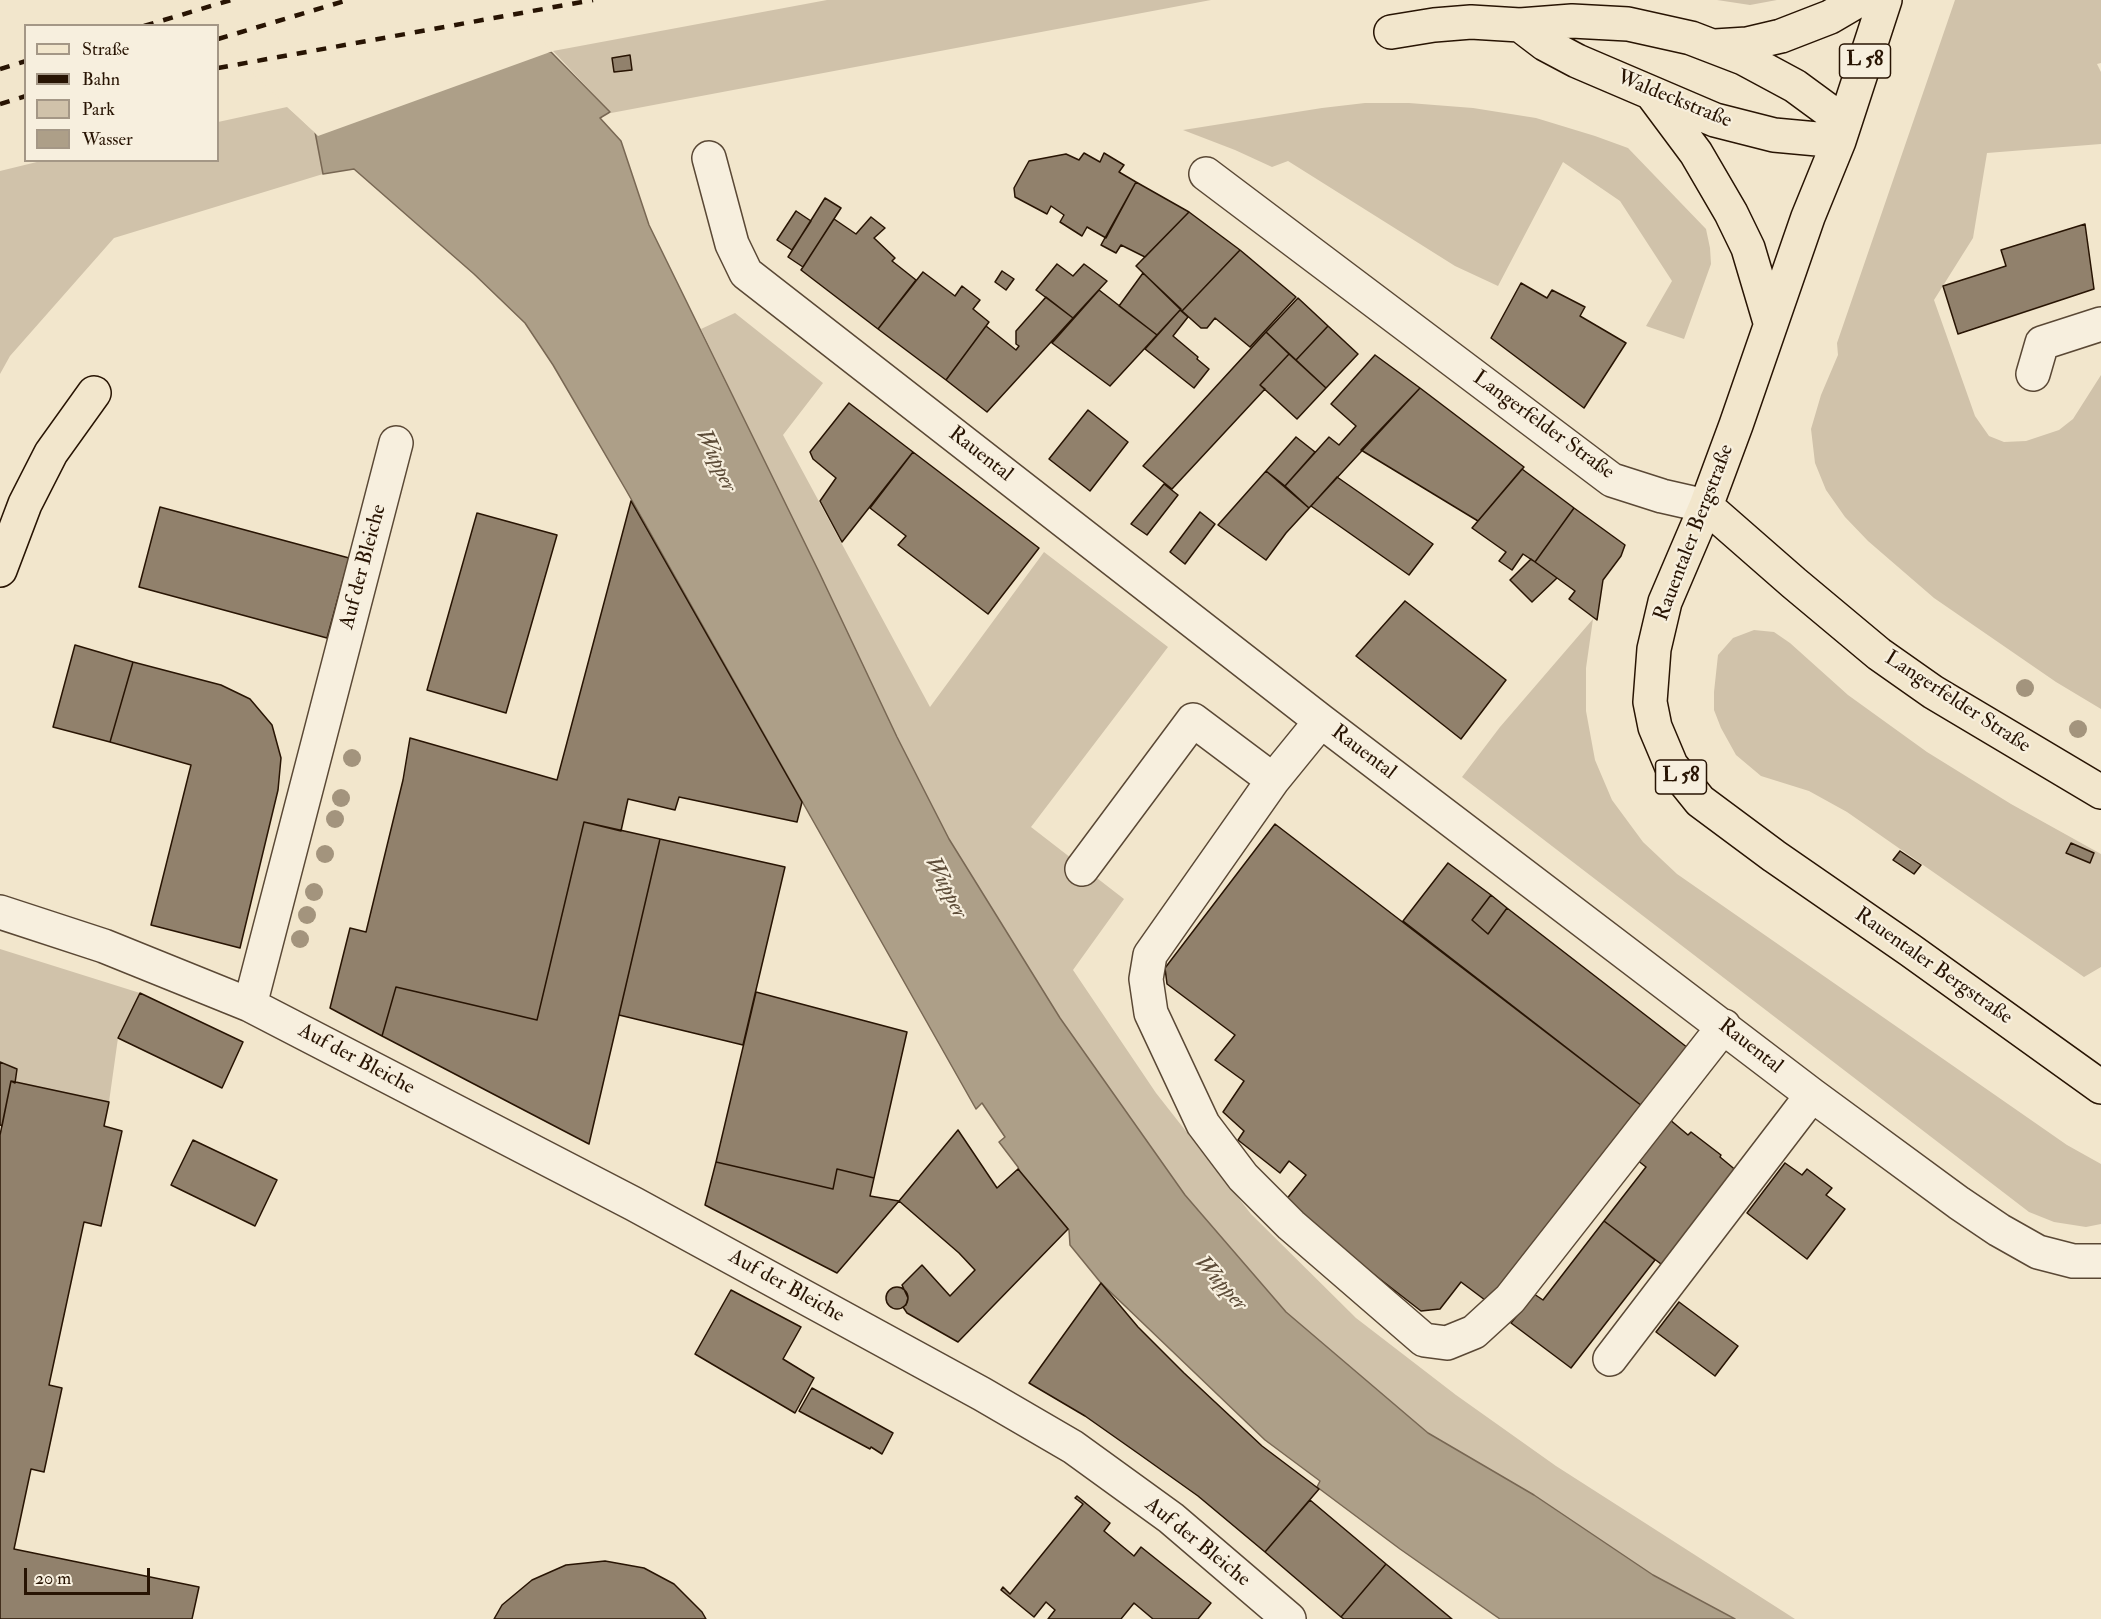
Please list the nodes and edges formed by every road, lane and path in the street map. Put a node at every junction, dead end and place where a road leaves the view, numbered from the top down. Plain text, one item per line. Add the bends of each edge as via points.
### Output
1 (1858, 0) edge
2 (1885, 0) edge
3 (1520, 25) junction
4 (1391, 32) dead end
5 (1715, 46) junction
6 (1650, 91) junction
7 (1841, 131) junction
8 (710, 158) dead end
9 (1206, 174) dead end
10 (1770, 322) junction
11 (2101, 324) edge
12 (2033, 374) dead end
13 (94, 393) dead end
14 (396, 443) dead end
15 (1706, 506) junction
16 (0, 570) edge
17 (1321, 721) junction
18 (1273, 780) junction
19 (2101, 792) edge
20 (1082, 869) dead end
21 (0, 912) edge
22 (250, 1005) junction
23 (1724, 1026) junction
24 (2101, 1087) edge
25 (1812, 1095) junction
26 (2101, 1261) edge
27 (1610, 1359) dead end
28 (1289, 1619) edge

1 - 5 main road via 1830,18 1781,36
2 - 7 main road, Rauentaler Bergstraße / L 58
3 - 4 main road via 1471,22
3 - 5 main road via 1572,21 1628,24
3 - 6 main road, Waldeckstraße via 1577,61
5 - 7 main road via 1795,86
6 - 7 main road, Waldeckstraße via 1715,120 1774,135
6 - 10 main road via 1696,153 1731,213 1748,248
7 - 10 main road, Rauentaler Bergstraße / L 58
8 - 17 street, Rauental via 732,244 746,273
9 - 15 street, Langerfelder Straße via 1612,480
10 - 15 main road, Rauentaler Bergstraße / L 58
11 - 12 street via 2042,343
13 - 16 main road via 51,453 25,504
14 - 22 street, Auf der Bleiche
15 - 19 main road, Langerfelder Straße via 1879,654 1933,692
15 - 24 main road, Rauentaler Bergstraße / L 58 via 1665,602 1653,649 1650,702 1655,728 1671,765 1700,801
17 - 18 street
17 - 23 street, Rauental
18 - 20 street via 1193,720
18 - 23 street via 1150,955 1146,979 1151,1013 1203,1124 1243,1177 1291,1225 1424,1340 1447,1343 1474,1332 1510,1299
21 - 22 street, Auf der Bleiche via 104,946
22 - 28 street, Auf der Bleiche via 634,1204 1073,1447 1171,1518
23 - 25 street, Rauental
25 - 26 street, Rauental via 1999,1230 2038,1252 2073,1261
25 - 27 street

